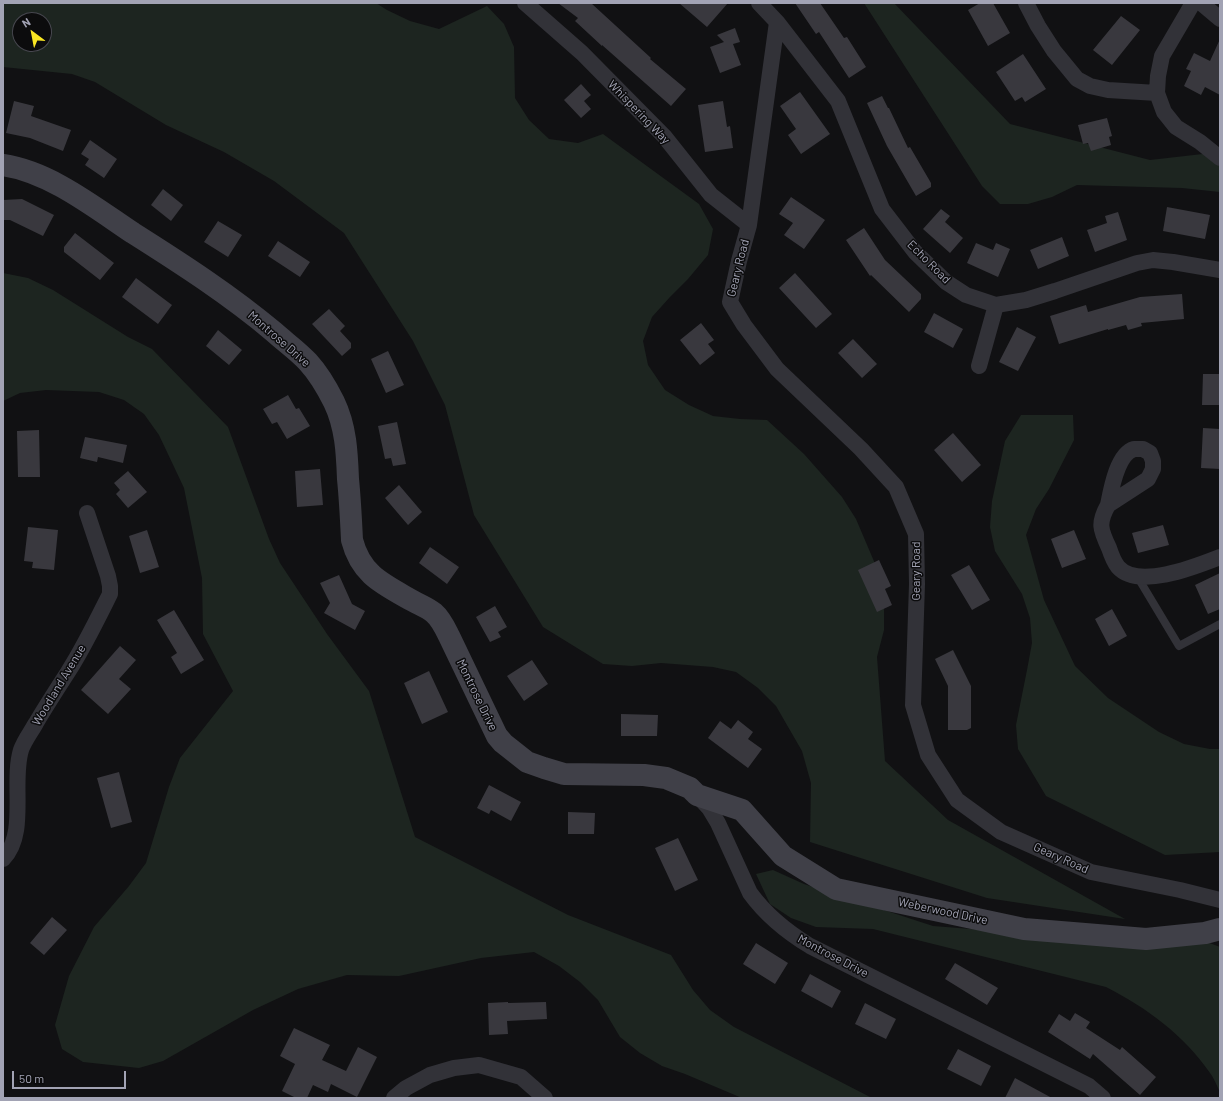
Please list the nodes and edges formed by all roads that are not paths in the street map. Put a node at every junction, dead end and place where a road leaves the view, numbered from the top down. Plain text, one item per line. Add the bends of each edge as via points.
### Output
1 (526, 3) edge
2 (759, 3) edge
3 (1026, 3) edge
4 (1193, 3) edge
5 (1201, 3) edge
6 (1220, 19) edge
7 (777, 22) junction
8 (1157, 93) junction
9 (1220, 158) edge
10 (3, 165) edge
11 (749, 225) junction
12 (1220, 270) edge
13 (996, 305) junction
14 (979, 366) dead end
15 (1108, 505) dead end
16 (87, 513) dead end
17 (1220, 557) edge
18 (1137, 576) junction
19 (1220, 624) edge
20 (697, 795) junction
21 (3, 859) edge
22 (1220, 900) edge
23 (1220, 929) edge
24 (394, 1098) edge
25 (545, 1098) edge
26 (1103, 1098) edge

1 - 11 street, Whispering Way via 582,53 664,136 711,195
2 - 7 street, Echo Road
3 - 8 street via 1054,51 1077,79 1090,86 1108,90
4 - 8 street via 1162,56
5 - 6 street
7 - 11 street, Geary Road
7 - 13 street, Echo Road via 838,101 882,209 916,252 946,282 966,295
8 - 9 street via 1164,112 1176,127
10 - 20 street, Montrose Drive via 30,172 58,184 180,263 250,313 317,372 335,404 344,430 352,540 360,561 368,572 385,586 435,614 442,623 497,736 503,743 527,762 564,774 644,775 666,778 690,788
11 - 22 street, Geary Road via 730,302 777,369 861,449 896,487 916,534 913,705 928,755 957,800 1001,832 1090,872
12 - 13 street, Echo Road via 1154,260 1137,263 1026,300
13 - 14 street
15 - 18 street via 1100,525 1108,546 1119,567
16 - 21 street, Woodland Avenue via 108,576 110,594 76,660 21,749 18,763 17,826 13,843
17 - 18 street via 1174,573 1154,577
18 - 19 lane via 1179,646
20 - 23 street, Weberwood Drive via 742,810 783,856 836,889 1024,929 1146,939 1206,933
20 - 26 street, Montrose Drive via 718,823 750,893 766,913 794,936 1076,1079
24 - 25 street via 430,1075 454,1068 479,1065 521,1077

